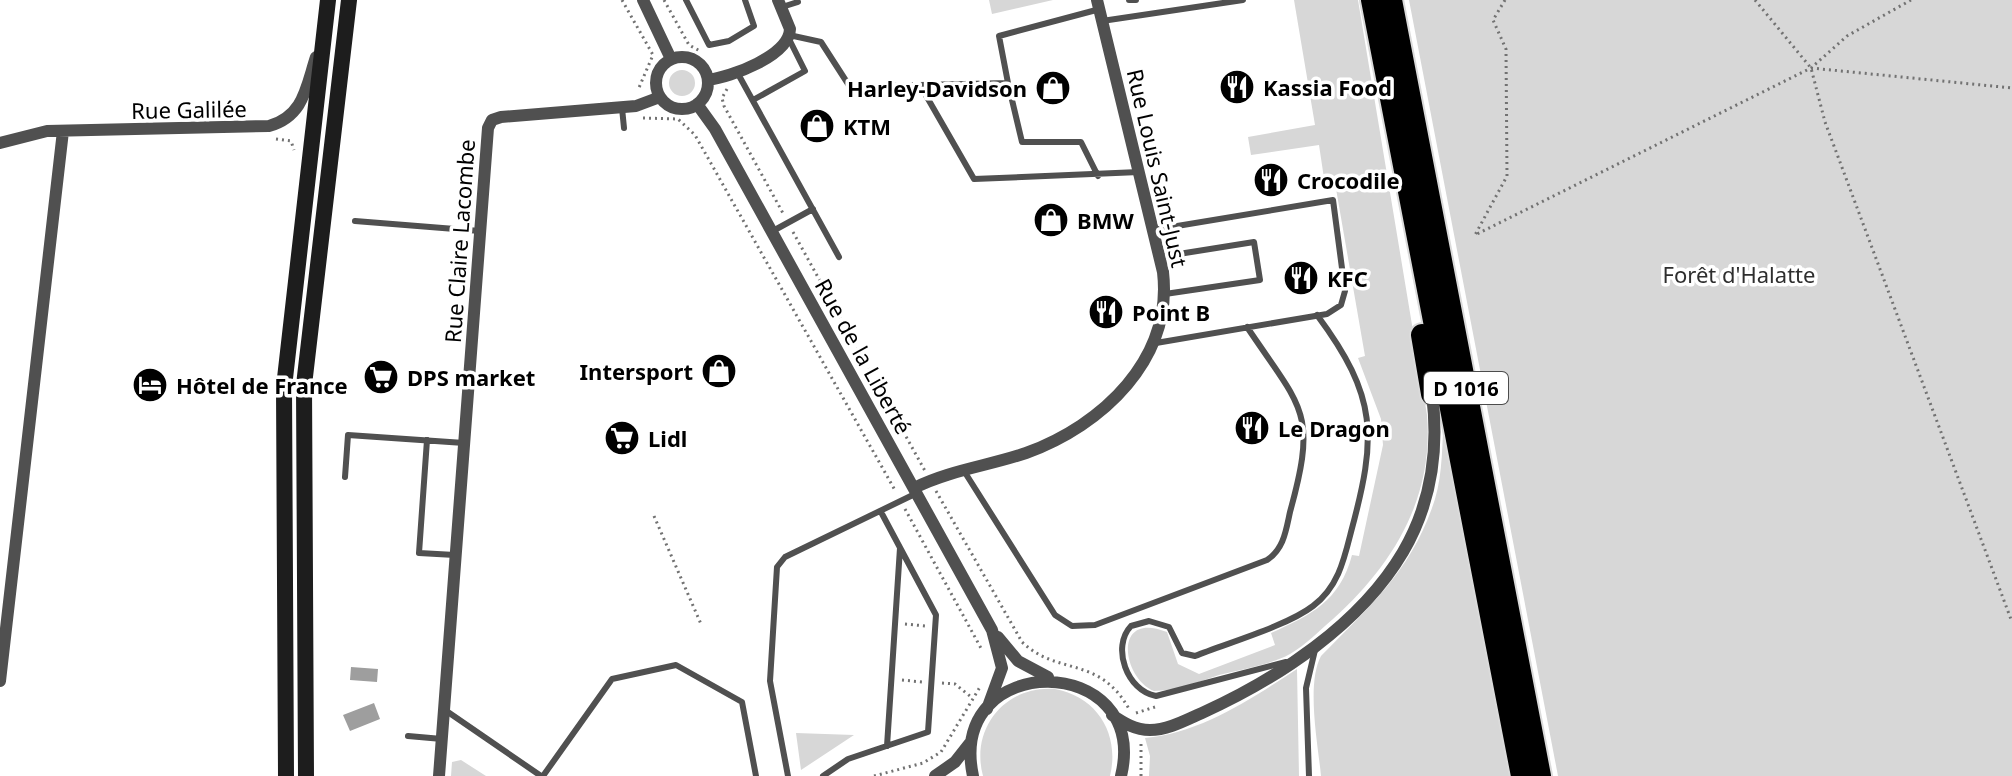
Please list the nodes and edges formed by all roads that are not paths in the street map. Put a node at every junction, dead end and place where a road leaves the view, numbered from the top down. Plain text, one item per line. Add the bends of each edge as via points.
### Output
1 (328, 0) edge
2 (349, 0) edge
3 (643, 0) edge
4 (686, 0) edge
5 (745, 0) edge
6 (1129, 0) edge
7 (1136, 0) edge
8 (1243, 0) edge
9 (1372, 0) edge
10 (1391, 0) edge
11 (798, 2) edge
12 (780, 4) edge
13 (1100, 10) edge
14 (789, 36) junction
15 (323, 37) junction
16 (671, 59) junction
17 (737, 72) junction
18 (708, 80) junction
19 (1008, 83) junction
20 (920, 85) junction
21 (660, 97) junction
22 (753, 100) junction
23 (697, 104) junction
24 (622, 108) junction
25 (624, 128) dead end
26 (63, 131) junction
27 (0, 143) edge
28 (1139, 172) junction
29 (1098, 176) junction
30 (813, 209) junction
31 (355, 221) dead end
32 (1153, 230) junction
33 (480, 231) junction
34 (771, 232) junction
35 (1420, 250) junction
36 (839, 257) dead end
37 (1160, 257) junction
38 (1165, 294) junction
39 (1317, 315) junction
40 (1247, 327) junction
41 (1156, 343) junction
42 (1432, 394) joint
43 (427, 440) junction
44 (464, 443) junction
45 (963, 470) junction
46 (345, 477) dead end
47 (915, 490) junction
48 (881, 512) junction
49 (900, 548) junction
50 (456, 556) junction
51 (992, 630) junction
52 (1317, 643) junction
53 (1297, 658) junction
54 (1055, 680) junction
55 (0, 681) edge
56 (987, 709) junction
57 (444, 710) junction
58 (1112, 715) junction
59 (408, 736) dead end
60 (442, 739) junction
61 (972, 741) junction
62 (887, 746) junction
63 (286, 776) edge
64 (306, 776) edge
65 (439, 776) edge
66 (542, 776) edge
67 (756, 776) edge
68 (788, 776) edge
69 (823, 776) edge
70 (935, 776) edge
71 (973, 776) edge
72 (1121, 776) edge
73 (1309, 776) edge
74 (1522, 776) edge
75 (1540, 776) edge

1 - 15 street
2 - 64 street via 304,385
3 - 16 street
4 - 5 lane via 709,45 729,41 754,26
6 - 7 lane
8 - 13 lane
9 - 35 highway, D 1016
10 - 75 highway, D 1016
11 - 12 lane
12 - 14 street
13 - 19 lane via 999,36
13 - 28 street, Rue Louis Saint-Just
14 - 17 street via 781,48
14 - 20 lane via 821,42 850,87
14 - 22 lane via 805,71
15 - 26 street, Rue Galilée via 300,107 277,123 241,129
15 - 63 street via 283,402
16 - 18 street via 695,60
16 - 21 street via 658,74
17 - 18 street
17 - 22 lane
18 - 23 street
19 - 20 lane
19 - 29 lane via 1022,142 1081,142
20 - 29 lane via 974,179
21 - 23 street via 679,109
21 - 24 street, Rue Claire Lacombe
22 - 30 lane
23 - 34 street, Rue de la Liberté
24 - 25 lane
24 - 33 street, Rue Claire Lacombe via 492,120
26 - 27 street, Rue Galilée
26 - 55 street
28 - 29 lane
28 - 32 street, Rue Louis Saint-Just
30 - 34 lane
30 - 36 lane
31 - 33 lane
32 - 37 street, Rue Louis Saint-Just
32 - 39 lane via 1333,200 1345,291 1337,309
33 - 44 street, Rue Claire Lacombe
34 - 47 street, Rue de la Liberté
35 - 42 highway via 1420,319
35 - 74 highway, D 1016
37 - 38 street, Rue Louis Saint-Just
37 - 38 lane via 1254,242 1260,280
38 - 41 street, Rue Louis Saint-Just
39 - 40 lane
39 - 53 lane via 1351,366 1370,431 1367,471 1337,578 1307,610 1195,656 1182,653 1169,627 1155,621 1137,623 1121,641 1131,677 1149,694 1169,694
40 - 41 lane
40 - 45 lane via 1297,403 1306,435 1282,544 1267,560 1095,625 1072,626 1055,615
41 - 45 street, Rue Louis Saint-Just via 1128,382 1084,422 1034,450
42 - 52 street via 1433,463 1411,538 1376,589
43 - 44 lane
43 - 46 lane via 348,435
43 - 50 lane via 419,553
44 - 50 street, Rue Claire Lacombe
45 - 47 street, Rue Louis Saint-Just
47 - 48 lane
47 - 51 street, Rue de la Liberté
48 - 49 lane
48 - 68 lane via 785,557 777,567 770,681
49 - 62 lane
49 - 62 lane via 936,615 928,732
50 - 57 street, Rue Claire Lacombe
51 - 54 street, Rue de la Liberté via 1018,661
51 - 56 street, Rue de la Liberté via 1002,668
52 - 53 street
52 - 73 lane via 1306,688
53 - 58 street, Rue de la Liberté via 1253,687 1164,728 1139,729
54 - 56 street via 1015,687
54 - 58 street, Rue de la Liberté via 1087,691
56 - 61 street, Rue de la Liberté
57 - 60 street, Rue Claire Lacombe
57 - 66 lane
58 - 72 street via 1124,748
59 - 60 lane
60 - 65 street, Rue Claire Lacombe
61 - 70 street
61 - 71 street
62 - 69 lane via 848,759
66 - 67 lane via 612,679 676,665 742,702

